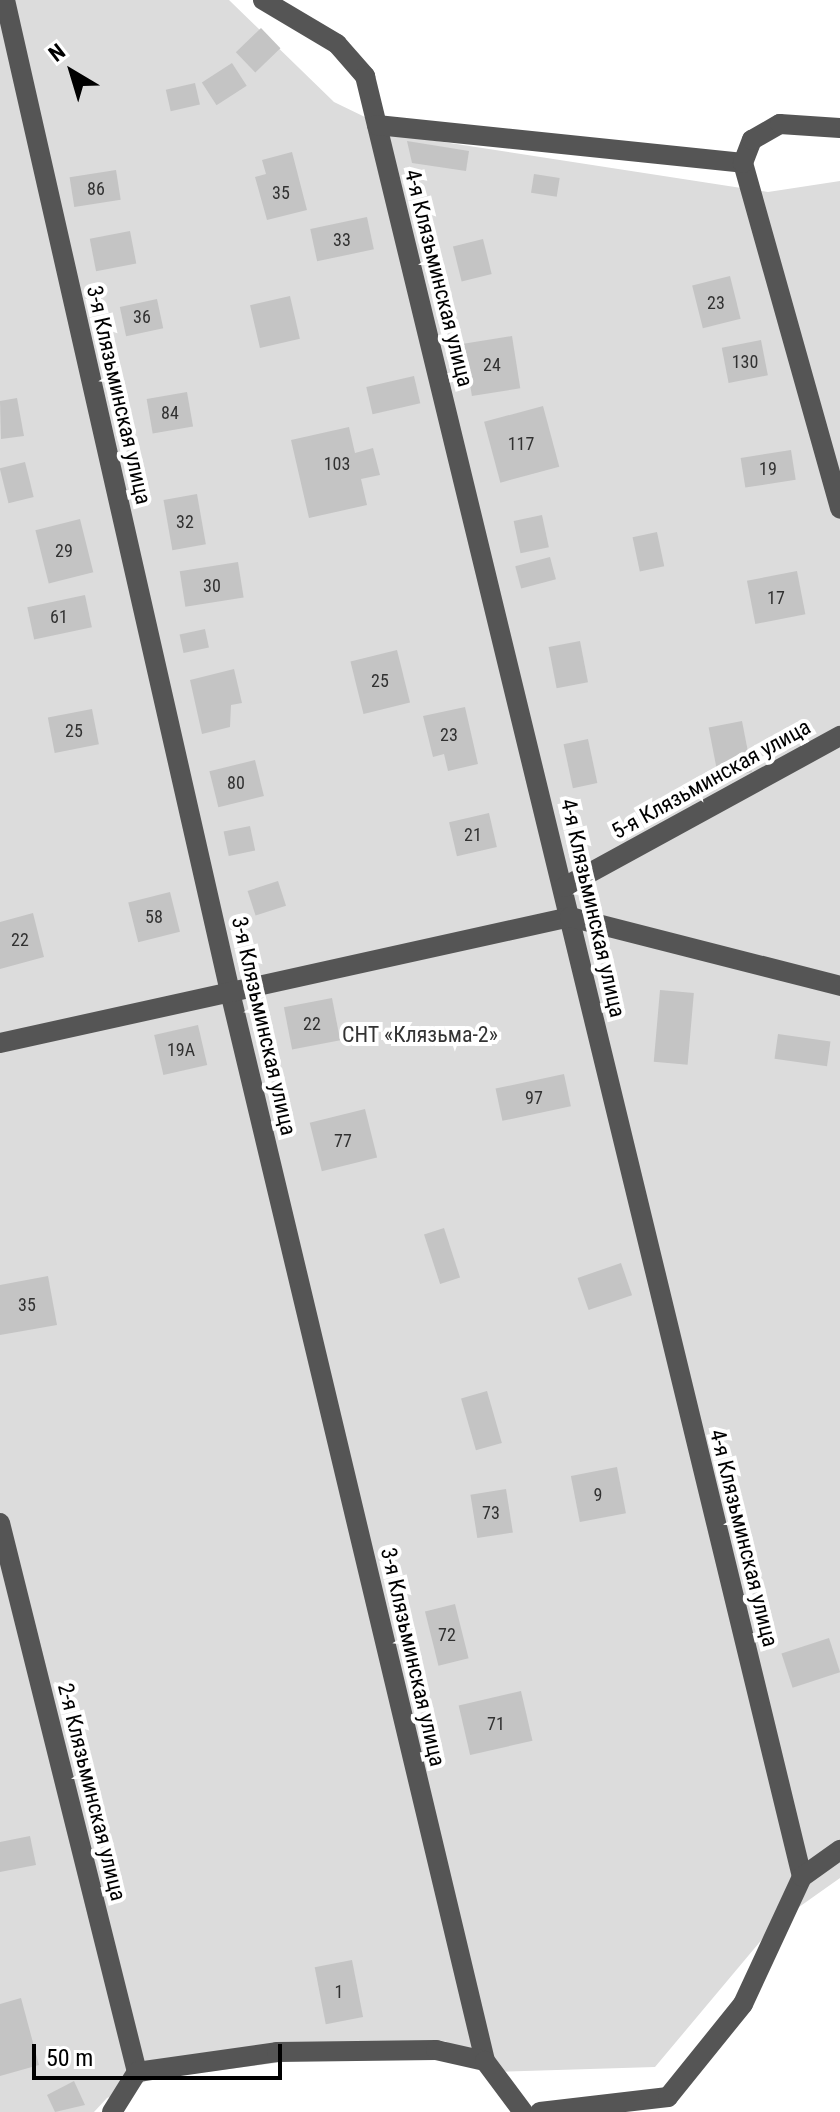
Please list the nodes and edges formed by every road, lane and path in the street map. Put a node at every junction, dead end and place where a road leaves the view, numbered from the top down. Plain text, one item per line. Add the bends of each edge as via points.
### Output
1 (5, 0) edge
2 (263, 0) edge
3 (377, 125) junction
4 (840, 128) edge
5 (743, 163) junction
6 (840, 509) edge
7 (840, 736) edge
8 (564, 887) junction
9 (570, 917) junction
10 (840, 986) edge
11 (230, 992) junction
12 (0, 1043) edge
13 (0, 1523) edge
14 (840, 1850) edge
15 (802, 1877) junction
16 (485, 2061) junction
17 (137, 2072) junction
18 (112, 2112) edge
19 (523, 2112) edge
20 (540, 2112) edge

1 - 11 lane, 3-я Клязьминская улица
2 - 3 lane, 4-я Клязьминская улица via 337,44 365,76
3 - 5 lane
3 - 8 lane, 4-я Клязьминская улица
4 - 5 lane via 780,124 752,140
5 - 6 lane
7 - 8 lane, 5-я Клязьминская улица
8 - 9 lane, 4-я Клязьминская улица
9 - 10 lane
9 - 11 lane
9 - 15 lane, 4-я Клязьминская улица
11 - 12 lane
11 - 16 lane, 3-я Клязьминская улица
13 - 17 lane, 2-я Клязьминская улица
14 - 15 lane
15 - 20 lane via 743,2004 668,2097
16 - 17 lane via 436,2050 277,2052
16 - 19 lane
17 - 18 lane

